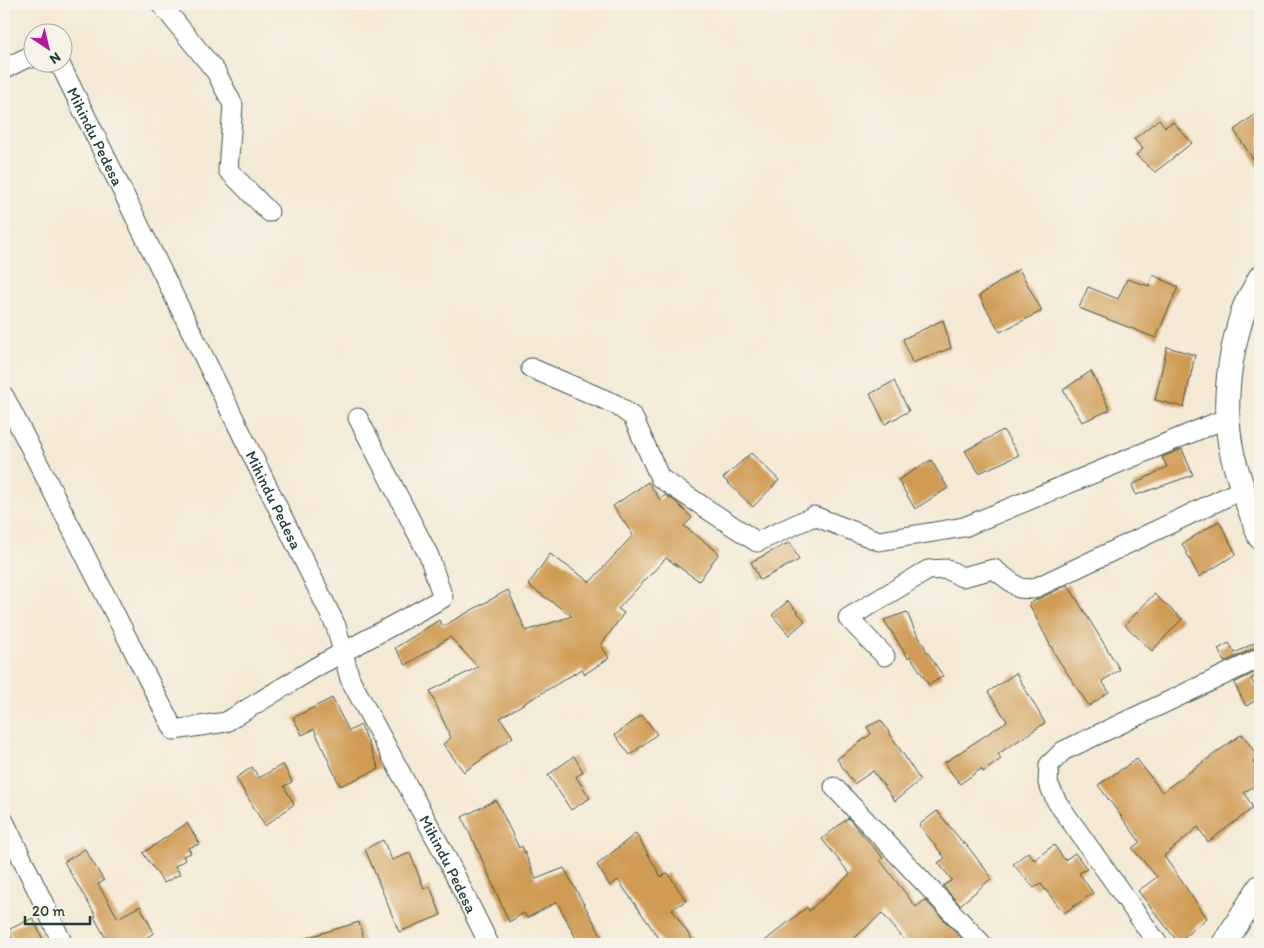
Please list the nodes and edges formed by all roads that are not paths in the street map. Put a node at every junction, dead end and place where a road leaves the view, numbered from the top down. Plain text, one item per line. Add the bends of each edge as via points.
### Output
1 (161, 4) edge
2 (22, 60) edge
3 (4, 69) edge
4 (65, 72) edge
5 (269, 212) dead end
6 (1260, 278) edge
7 (531, 368) dead end
8 (4, 396) edge
9 (358, 418) dead end
10 (1227, 418) junction
11 (1243, 489) junction
12 (1260, 537) edge
13 (343, 652) junction
14 (885, 656) dead end
15 (1260, 658) edge
16 (834, 787) dead end
17 (4, 821) edge
18 (1260, 886) edge
19 (63, 944) edge
20 (489, 944) edge
21 (982, 944) edge
22 (1158, 944) edge
23 (1224, 944) edge

1 - 5 street via 216,72 233,104 228,170
2 - 3 street
4 - 13 street, Mihindu Pedesa via 336,626
6 - 10 street via 1244,310 1233,353
7 - 10 street via 615,404 633,417 660,478 757,542 814,516 879,541 964,526
8 - 13 street via 174,730 226,722
9 - 13 street via 429,556 444,598
10 - 11 street via 1232,453
11 - 12 street
11 - 14 street via 1033,589 1020,588 994,569 962,577 947,569 928,570 848,618
13 - 20 street, Mihindu Pedesa via 350,679
15 - 22 street via 1063,751 1049,766 1048,783 1057,802
16 - 21 street
17 - 19 street
18 - 23 street

